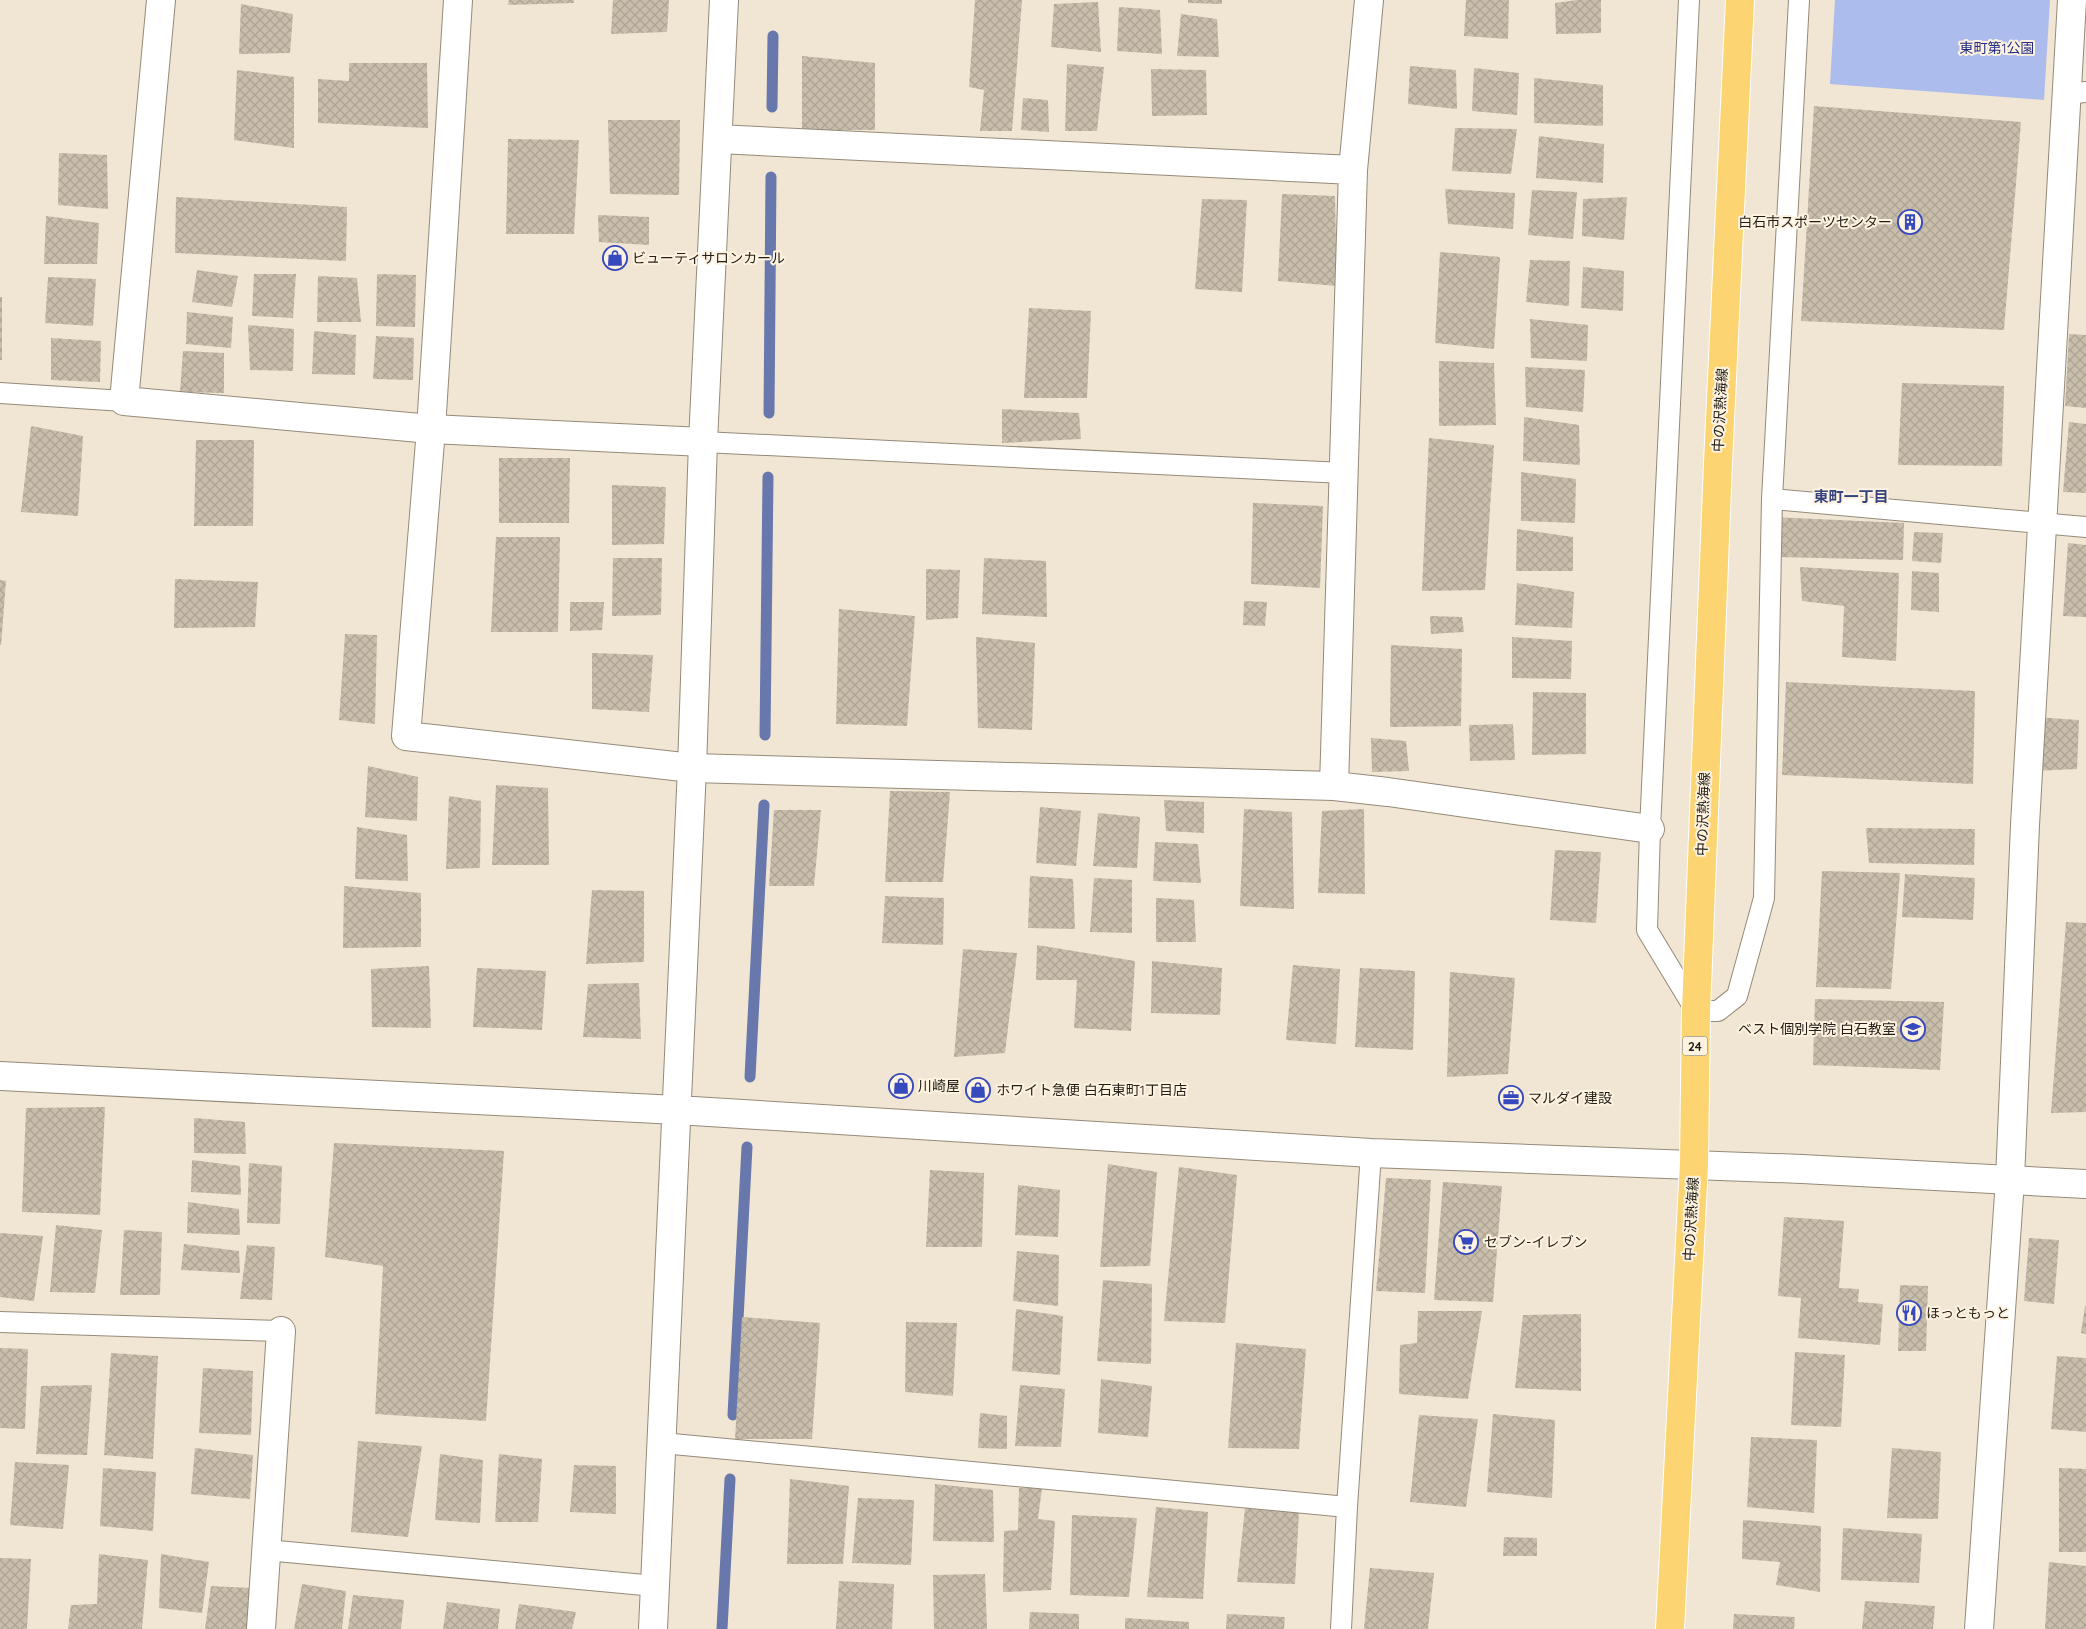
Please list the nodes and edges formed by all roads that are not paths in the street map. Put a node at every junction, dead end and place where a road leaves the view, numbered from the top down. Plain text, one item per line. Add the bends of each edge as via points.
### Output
1 (161, 0) edge
2 (458, 0) edge
3 (724, 0) edge
4 (1369, 0) edge
5 (1689, 0) edge
6 (1740, 0) edge
7 (1799, 0) edge
8 (2072, 0) edge
9 (2076, 93) edge
10 (718, 139) junction
11 (1353, 170) junction
12 (0, 393) edge
13 (124, 401) junction
14 (431, 429) junction
15 (702, 442) junction
16 (1344, 474) junction
17 (1772, 499) junction
18 (2042, 525) junction
19 (2086, 527) edge
20 (692, 768) junction
21 (1334, 786) junction
22 (1650, 829) junction
23 (1696, 1011) junction
24 (0, 1076) edge
25 (677, 1110) junction
26 (1371, 1153) junction
27 (1694, 1164) junction
28 (2010, 1180) junction
29 (2086, 1184) edge
30 (0, 1322) edge
31 (281, 1332) joint
32 (662, 1443) junction
33 (1347, 1507) junction
34 (266, 1550) junction
35 (655, 1586) junction
36 (261, 1629) edge
37 (653, 1629) edge
38 (1341, 1629) edge
39 (1670, 1629) edge
40 (1979, 1629) edge

1 - 13 street
2 - 14 street
3 - 10 street
4 - 11 street
5 - 22 lane
6 - 23 main road, 中の沢熱海線 / 24
7 - 17 lane
8 - 9 street
9 - 18 street
10 - 11 street
10 - 15 street
11 - 16 street
12 - 13 lane
13 - 14 street
14 - 15 street
14 - 20 street via 406,736
15 - 16 lane
15 - 20 street
16 - 21 street
17 - 18 lane
17 - 23 lane via 1764,898 1737,996 1718,1010
18 - 19 lane
18 - 28 street
20 - 21 street
20 - 25 street
21 - 22 street
22 - 23 lane via 1647,930
23 - 27 main road, 中の沢熱海線 / 24
24 - 25 street
25 - 26 street
25 - 32 street
26 - 27 street
26 - 33 lane
27 - 28 street
27 - 39 main road, 中の沢熱海線 / 24
28 - 29 street
28 - 40 street
30 - 31 lane
31 - 34 street
32 - 33 lane
32 - 35 street
33 - 38 lane
34 - 35 lane
34 - 36 street
35 - 37 street

